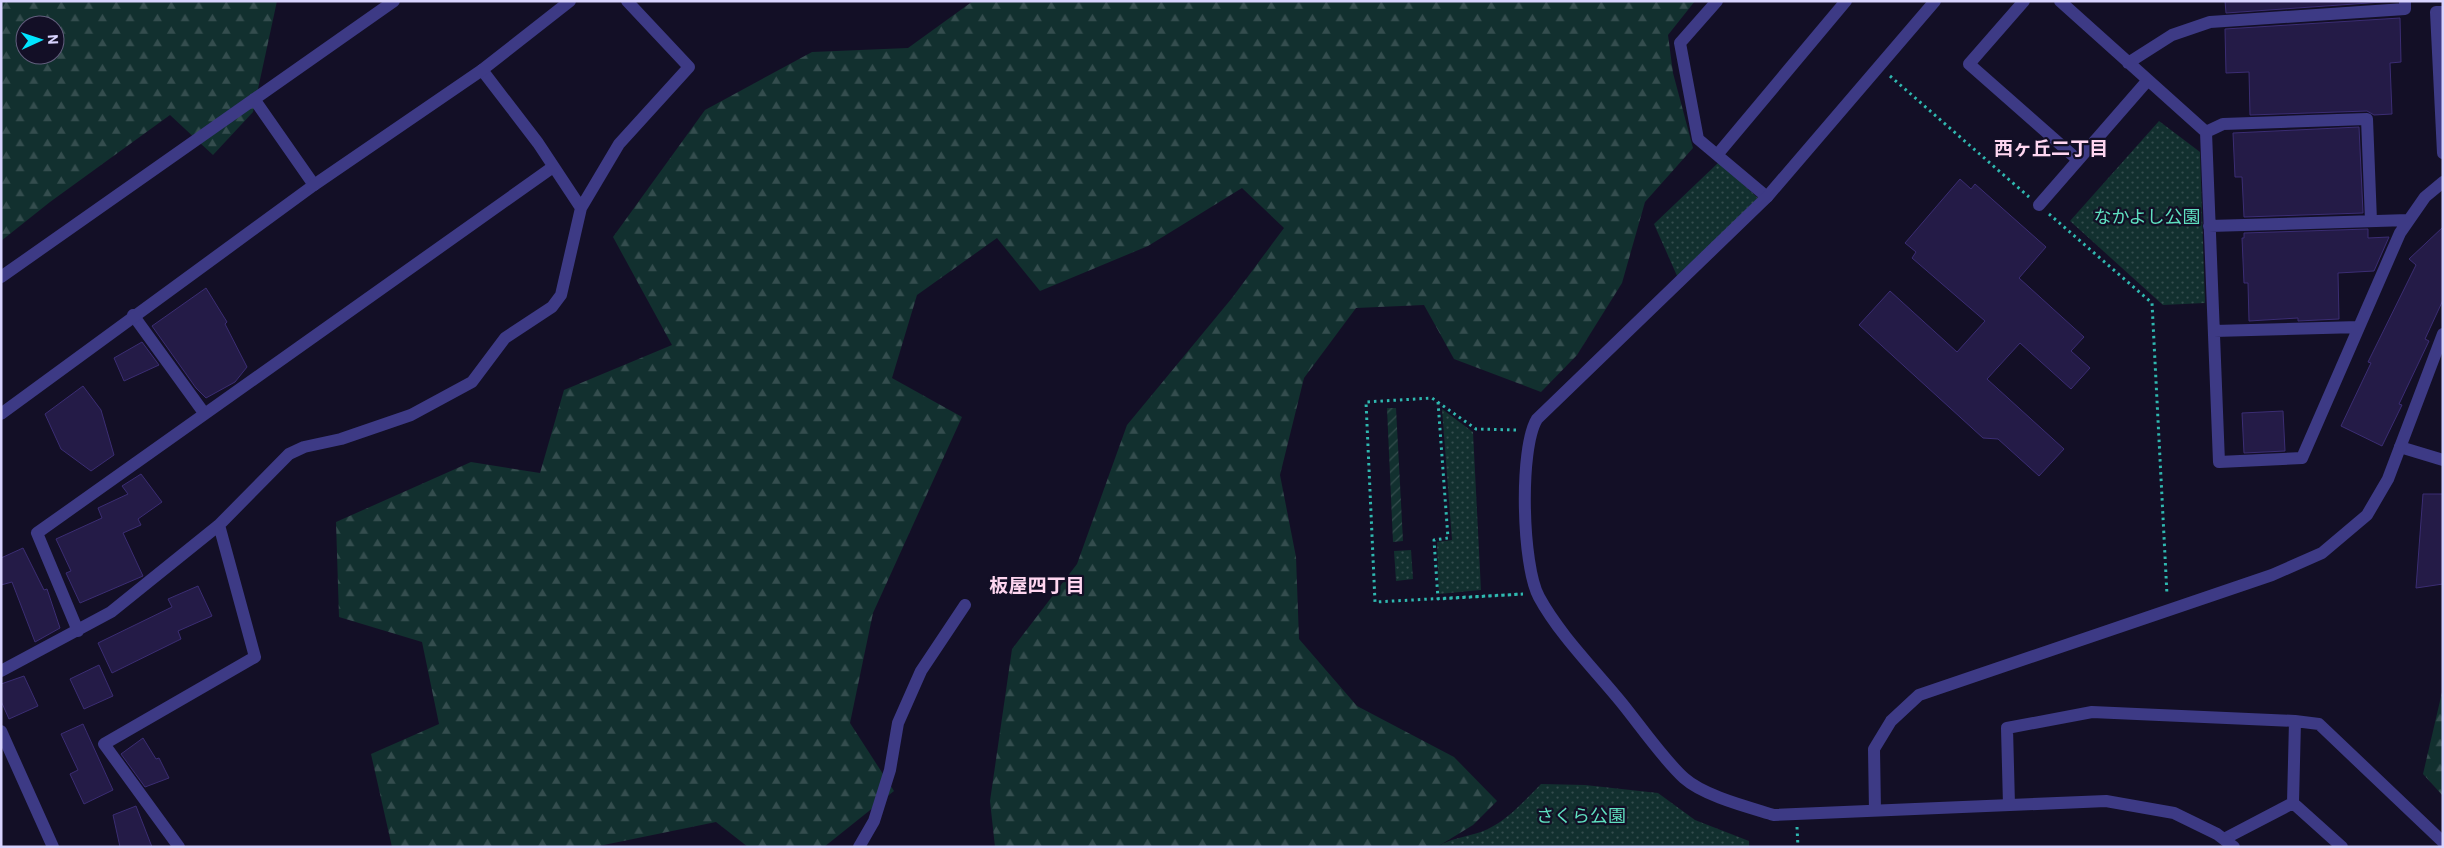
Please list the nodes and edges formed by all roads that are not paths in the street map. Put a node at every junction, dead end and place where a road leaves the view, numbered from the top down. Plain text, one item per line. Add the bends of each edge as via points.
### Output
1 (394, 1) edge
2 (570, 1) edge
3 (627, 1) edge
4 (1717, 1) edge
5 (1846, 1) edge
6 (1935, 1) edge
7 (2024, 1) edge
8 (2060, 1) edge
9 (2405, 1) edge
10 (2443, 12) edge
11 (2128, 62) junction
12 (482, 70) junction
13 (2148, 80) junction
14 (254, 99) junction
15 (2206, 132) junction
16 (2443, 153) edge
17 (1717, 155) junction
18 (2078, 160) junction
19 (553, 167) junction
20 (2443, 182) edge
21 (314, 185) junction
22 (1767, 196) junction
23 (2039, 205) road end
24 (581, 208) junction
25 (2409, 220) junction
26 (2371, 221) junction
27 (2209, 226) junction
28 (1, 277) edge
29 (134, 315) junction
30 (2359, 327) junction
31 (2214, 331) junction
32 (2443, 334) edge
33 (204, 413) junction
34 (1, 414) edge
35 (2400, 447) junction
36 (2443, 460) edge
37 (219, 525) junction
38 (965, 605) dead end
39 (78, 631) junction
40 (1, 672) edge
41 (2296, 721) junction
42 (1, 731) edge
43 (2293, 803) junction
44 (2009, 805) junction
45 (1875, 811) junction
46 (2443, 842) edge
47 (2229, 843) edge
48 (53, 847) edge
49 (179, 847) edge
50 (859, 847) edge
51 (2342, 847) edge

1 - 14 street
2 - 12 street
3 - 24 street via 689,67 619,144
4 - 17 street via 1680,43 1698,139
5 - 17 street
6 - 22 street
7 - 18 street via 1969,64
8 - 11 street
9 - 11 street via 2405,9 2210,22 2172,35
10 - 16 street via 2436,12
11 - 13 street
12 - 19 street
12 - 21 street
13 - 15 street
13 - 18 street
14 - 21 street
14 - 28 street
15 - 26 street via 2223,124 2367,119
15 - 27 street
17 - 22 street
18 - 23 street
19 - 24 street
19 - 33 street
20 - 25 street via 2425,197
21 - 29 street
22 - 45 street via 1537,419 1531,430 1528,450 1525,535 1538,596 1684,778 1725,801 1774,815
24 - 37 street via 561,295 552,307 505,338 472,382 411,415 289,454
25 - 26 street
25 - 30 street via 2400,233
26 - 27 street
27 - 31 street
29 - 33 street
29 - 34 street
30 - 31 street
30 - 31 street via 2302,458 2219,462
32 - 35 street
33 - 39 street via 37,533
35 - 36 street
35 - 45 street via 2388,479 2367,515 2322,553 2272,575 1919,695 1892,721 1874,749
37 - 39 street via 110,612
37 - 49 street via 255,657 104,744
38 - 50 street via 921,671 898,723 890,770 874,821
39 - 40 street
41 - 43 street
41 - 44 street via 2092,712 2007,728
41 - 46 street via 2319,724
42 - 48 street
43 - 47 street
43 - 51 street
44 - 45 street
44 - 47 street via 2106,801 2174,812

